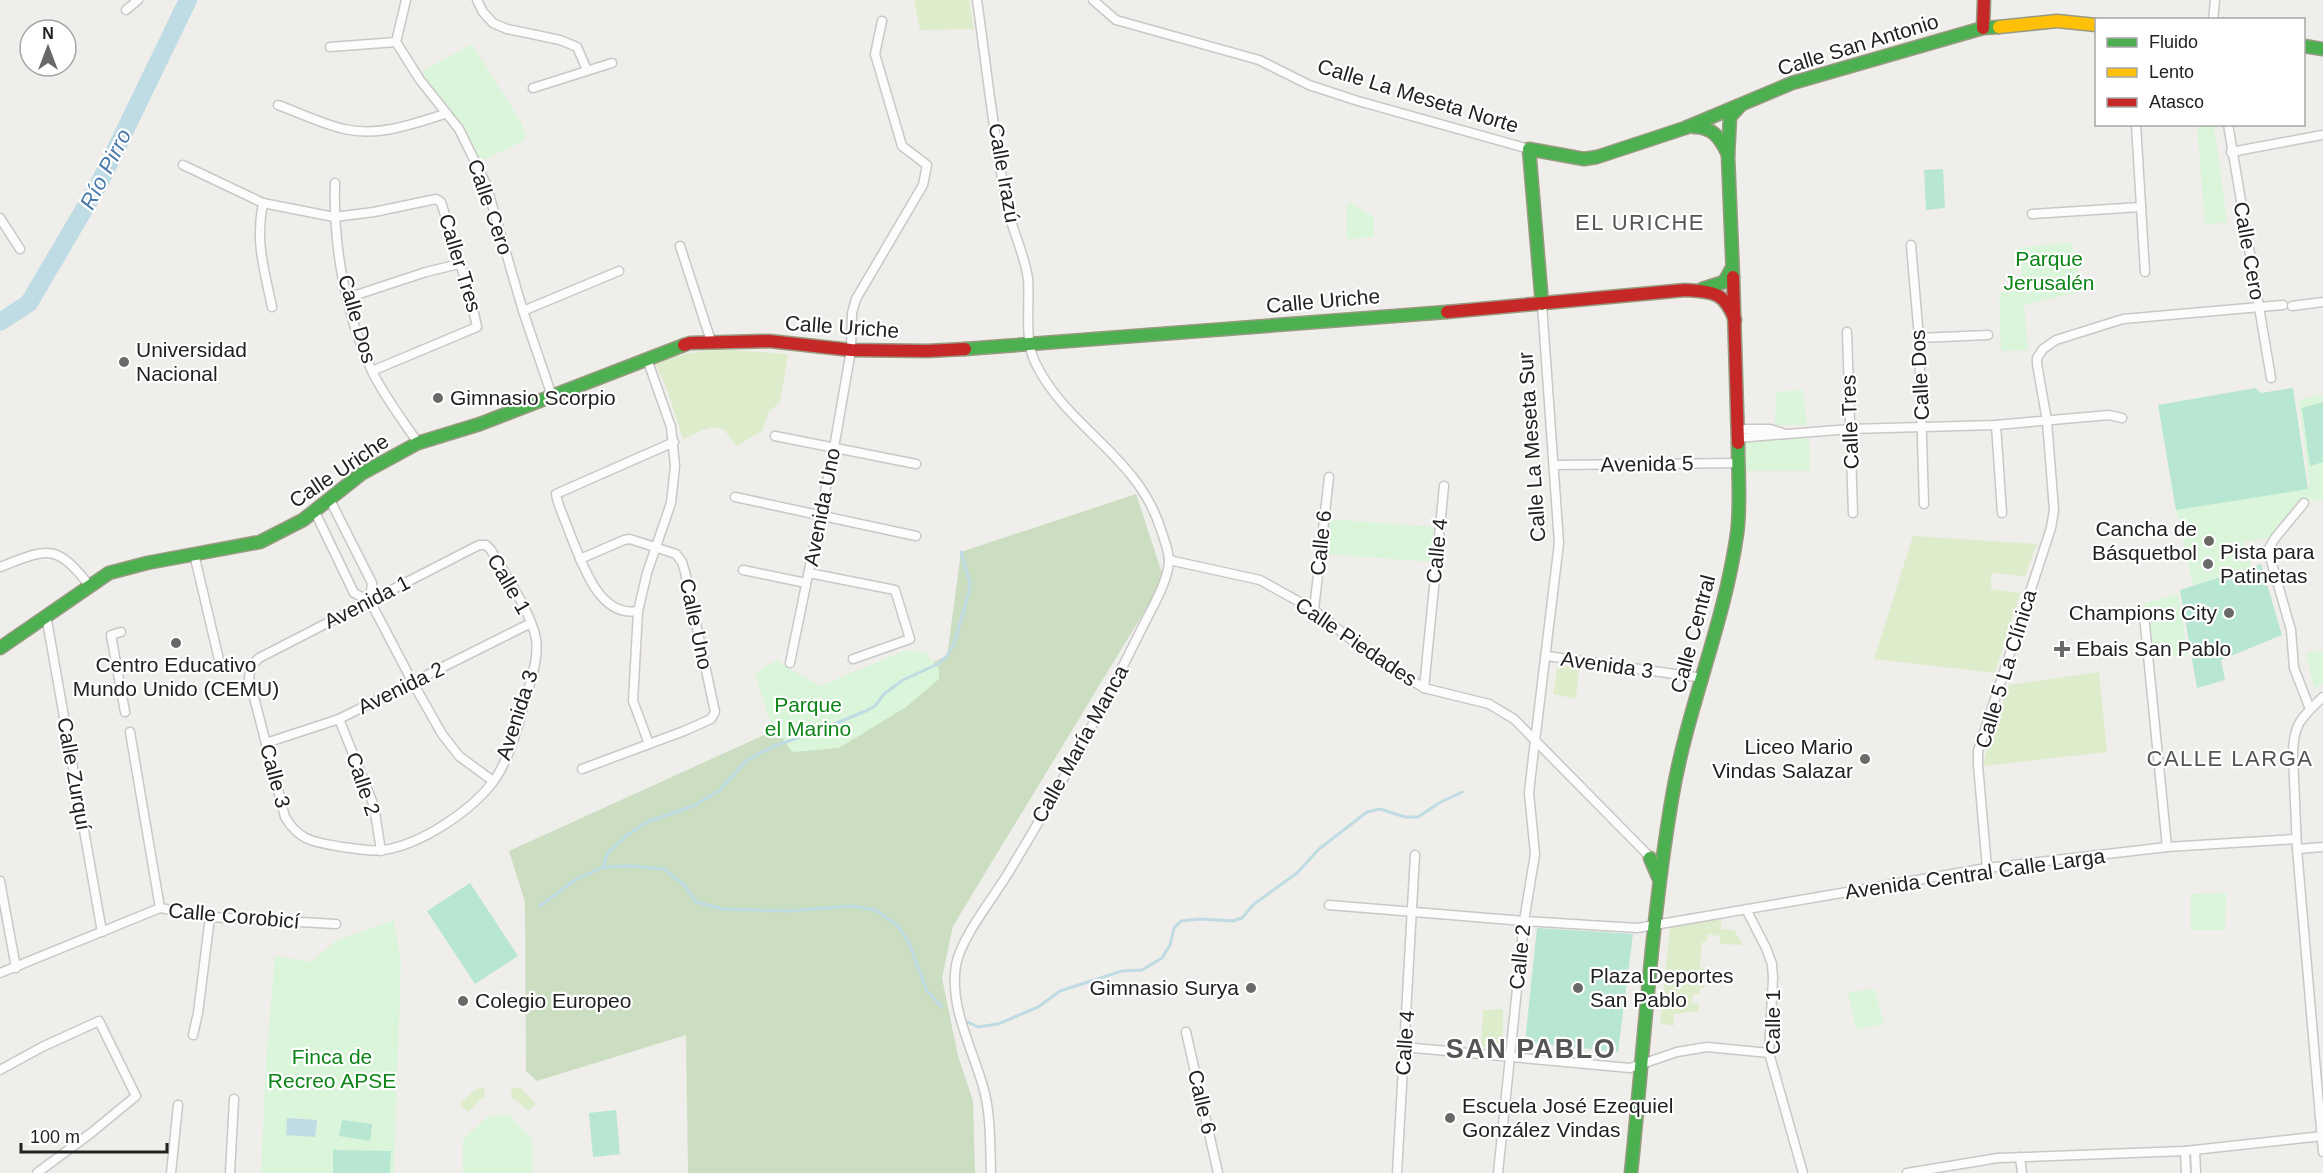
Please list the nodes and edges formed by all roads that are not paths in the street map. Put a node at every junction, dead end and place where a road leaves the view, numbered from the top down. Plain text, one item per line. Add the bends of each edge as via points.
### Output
1 (138, 0) edge
2 (406, 0) edge
3 (477, 0) edge
4 (977, 0) edge
5 (1093, 0) edge
6 (1984, 0) edge
7 (2215, 0) edge
8 (126, 10) dead end
9 (2213, 18) edge
10 (882, 21) dead end
11 (2095, 26) edge
12 (1983, 28) junction
13 (396, 42) junction
14 (330, 46) dead end
15 (2305, 46) edge
16 (2323, 49) edge
17 (612, 63) dead end
18 (587, 70) junction
19 (533, 88) dead end
20 (278, 105) dead end
21 (1740, 106) junction
22 (445, 114) junction
23 (2136, 126) edge
24 (2228, 126) edge
25 (1685, 128) junction
26 (2322, 135) edge
27 (1529, 149) junction
28 (2231, 152) junction
29 (1728, 156) junction
30 (1584, 159) junction
31 (183, 165) dead end
32 (1532, 175) junction
33 (335, 183) dead end
34 (263, 203) junction
35 (2141, 207) junction
36 (2032, 214) dead end
37 (334, 217) junction
38 (0, 218) edge
39 (1911, 245) dead end
40 (680, 246) dead end
41 (20, 249) dead end
42 (459, 264) junction
43 (1733, 266) junction
44 (619, 271) dead end
45 (2145, 272) dead end
46 (1540, 288) junction
47 (1685, 290) junction
48 (347, 298) junction
49 (1559, 302) junction
50 (2323, 302) edge
51 (1542, 304) junction
52 (272, 307) dead end
53 (2259, 307) junction
54 (523, 311) junction
55 (1736, 321) junction
56 (1847, 332) dead end
57 (1988, 335) dead end
58 (1918, 338) junction
59 (711, 341) junction
60 (1031, 345) junction
61 (851, 350) junction
62 (647, 359) junction
63 (372, 371) junction
64 (2271, 378) dead end
65 (552, 396) junction
66 (2122, 418) dead end
67 (2047, 421) junction
68 (1996, 425) junction
69 (1922, 426) junction
70 (1850, 429) junction
71 (1737, 434) junction
72 (775, 436) dead end
73 (674, 442) junction
74 (418, 443) junction
75 (834, 448) junction
76 (1738, 463) junction
77 (916, 464) dead end
78 (1555, 465) junction
79 (1329, 477) dead end
80 (1444, 486) dead end
81 (735, 497) dead end
82 (330, 500) junction
83 (2304, 503) dead end
84 (1924, 504) dead end
85 (315, 512) junction
86 (1853, 513) dead end
87 (2002, 513) dead end
88 (821, 517) junction
89 (916, 536) dead end
90 (486, 545) joint
91 (656, 548) junction
92 (194, 554) junction
93 (580, 559) junction
94 (1169, 560) junction
95 (0, 567) edge
96 (743, 570) dead end
97 (809, 573) junction
98 (806, 583) junction
99 (89, 585) junction
100 (370, 601) junction
101 (1314, 610) junction
102 (638, 611) junction
103 (46, 615) junction
104 (2144, 615) dead end
105 (531, 623) junction
106 (121, 632) dead end
107 (0, 648) edge
108 (1547, 656) junction
109 (853, 658) dead end
110 (790, 663) dead end
111 (220, 664) dead end
112 (251, 666) joint
113 (1703, 678) junction
114 (413, 683) junction
115 (1424, 688) junction
116 (2323, 697) edge
117 (2310, 709) junction
118 (125, 712) dead end
119 (339, 719) junction
120 (130, 732) dead end
121 (1536, 742) junction
122 (266, 743) junction
123 (649, 744) junction
124 (582, 769) dead end
125 (494, 781) junction
126 (2296, 839) junction
127 (2167, 847) junction
128 (2323, 847) edge
129 (2297, 849) junction
130 (381, 851) junction
131 (1415, 855) dead end
132 (1650, 858) junction
133 (1662, 867) junction
134 (1987, 868) junction
135 (0, 881) edge
136 (1660, 882) junction
137 (1329, 905) dead end
138 (160, 909) junction
139 (1746, 909) junction
140 (1412, 912) junction
141 (210, 917) junction
142 (1524, 921) junction
143 (336, 924) dead end
144 (1655, 925) junction
145 (102, 932) junction
146 (16, 968) junction
147 (0, 973) edge
148 (1186, 1032) dead end
149 (193, 1035) dead end
150 (1404, 1047) junction
151 (1769, 1053) junction
152 (1509, 1059) junction
153 (2320, 1059) edge
154 (1643, 1063) junction
155 (0, 1070) edge
156 (234, 1099) dead end
157 (178, 1105) dead end
158 (2322, 1136) edge
159 (2195, 1150) junction
160 (2185, 1151) junction
161 (2323, 1152) edge
162 (2020, 1157) junction
163 (37, 1173) edge
164 (171, 1173) edge
165 (230, 1173) edge
166 (991, 1173) edge
167 (1218, 1173) edge
168 (1397, 1173) edge
169 (1498, 1173) edge
170 (1631, 1173) edge
171 (1803, 1173) edge
172 (1907, 1173) edge
173 (2022, 1173) edge
174 (2186, 1173) edge
175 (2196, 1173) edge

1 - 8 street
2 - 13 street
3 - 18 street via 493,23 577,47
4 - 60 street, Calle Irazú via 1008,213 1028,275
5 - 27 street, Calle La Meseta Norte via 1116,20 1259,60 1358,102
6 - 12 main road
7 - 9 street
10 - 61 street, Avenida Uno via 875,54 902,146 925,163 927,170 923,185 856,299
11 - 12 main road, Calle San Antonio via 2057,21
12 - 21 main road, Calle San Antonio via 1832,70
13 - 14 street
13 - 22 street, Calle Cero
15 - 16 main road
17 - 18 street
18 - 19 street
20 - 22 street via 343,129 360,131 396,128
21 - 25 main road, Calle La Meseta Norte
21 - 29 main road, Calle Central via 1730,117
22 - 54 street, Calle Cero via 463,137 486,184
23 - 35 street
24 - 28 street, Calle Cero
25 - 29 main road via 1714,131
25 - 30 main road, Calle La Meseta Norte
26 - 28 street
27 - 30 main road, Calle La Meseta Norte
27 - 32 main road, Calle La Meseta Sur
28 - 53 street, Calle Cero
29 - 43 main road, Calle Central
30 - 32 main road via 1539,162
31 - 34 street
32 - 46 main road, Calle La Meseta Sur
33 - 37 street, Calle Dos
34 - 37 street
34 - 52 street via 259,246
35 - 36 street
35 - 45 street
37 - 42 street, Caller Tres via 436,199 441,202
37 - 48 street, Calle Dos
38 - 41 street
39 - 58 street, Calle Dos
40 - 59 street
42 - 48 street
42 - 63 street, Caller Tres via 478,324 476,329
43 - 47 main road via 1724,282
43 - 55 main road, Calle Central
44 - 54 street
46 - 49 main road via 1544,297
46 - 51 main road, Calle La Meseta Sur
47 - 49 main road, Calle Uriche
47 - 55 main road, Calle Uriche via 1724,297
48 - 63 street, Calle Dos
49 - 51 main road, Calle Uriche
50 - 53 street
51 - 60 main road, Calle Uriche
51 - 78 street, Calle La Meseta Sur
53 - 64 street, Calle Cero
53 - 67 street via 2142,315 2110,321 2056,340 2039,354 2038,372
54 - 65 street, Calle Cero
55 - 71 main road, Calle Central
56 - 70 street, Calle Tres
57 - 58 street
58 - 69 street, Calle Dos
59 - 61 main road, Calle Uriche via 792,342
59 - 62 main road, Calle Uriche via 690,343
60 - 61 main road, Calle Uriche via 898,352
60 - 94 street via 1032,357 1050,389 1124,464 1146,494 1157,516
61 - 75 street, Avenida Uno
62 - 65 main road, Calle Uriche
62 - 73 street via 668,413
63 - 74 street, Calle Dos
65 - 74 main road, Calle Uriche
66 - 67 street via 2109,415
67 - 68 street
67 - 134 street, Calle 5 La Clínica via 2054,510 2051,528 1978,751
68 - 69 street
68 - 87 street
69 - 70 street
69 - 84 street, Calle Dos
70 - 71 street via 1784,433 1770,429
70 - 86 street, Calle Tres
71 - 76 main road, Calle Central
72 - 75 street
73 - 91 street via 672,495
73 - 93 street via 556,494
74 - 82 main road, Calle Uriche via 362,474
75 - 77 street
75 - 88 street, Avenida Uno
76 - 78 street, Avenida 5
76 - 113 main road, Calle Central via 1739,512 1734,556
78 - 108 street, Calle La Meseta Sur via 1559,543
79 - 101 street, Calle 6
80 - 115 street, Calle 4
81 - 88 street
82 - 85 main road, Calle Uriche
82 - 100 street via 372,583
83 - 117 street via 2268,550 2291,630 2296,674
85 - 92 main road, Calle Uriche via 260,542
85 - 100 street via 354,593
88 - 89 street
88 - 97 street, Avenida Uno
90 - 100 street, Avenida 1 via 478,545
90 - 105 street, Calle 1
91 - 93 street via 630,539
91 - 102 street
91 - 123 street, Calle Uno via 676,554 682,562 715,712 684,731
92 - 99 main road, Calle Uriche via 123,568
92 - 111 street
93 - 102 street via 592,585 614,607
94 - 101 street, Calle Piedades via 1260,580
94 - 166 street, Calle María Manca via 1151,610 1108,698 1012,868 960,950 956,995 984,1090
95 - 99 street via 45,552 72,563
96 - 98 street
97 - 98 street, Avenida Uno
97 - 109 street via 895,590 910,639
98 - 110 street, Avenida Uno
99 - 103 main road, Calle Uriche
100 - 112 street, Avenida 1 via 259,658
100 - 114 street
101 - 115 street, Calle Piedades via 1368,653
102 - 123 street via 633,701
103 - 107 main road, Calle Uriche
103 - 145 street, Calle Zurquí
104 - 127 street
105 - 114 street, Avenida 2
105 - 125 street, Avenida 3 via 536,656 512,744
106 - 118 street via 111,635
108 - 113 street, Avenida 3
108 - 121 street, Calle La Meseta Sur
112 - 122 street, Calle 3 via 249,678
113 - 133 main road, Calle Central via 1682,746
114 - 119 street, Avenida 2
114 - 125 street via 459,756
115 - 121 street, Calle Piedades via 1489,704 1514,719
116 - 117 street
117 - 126 street via 2299,721 2293,742
119 - 122 street, Avenida 2
119 - 130 street, Calle 2 via 374,806
120 - 138 street
121 - 132 street, Calle Piedades
121 - 142 street, Calle 2 via 1529,793 1535,854
122 - 130 street, Calle 3 via 285,817 301,837 316,843
123 - 124 street
125 - 130 street, Avenida 3 via 444,825 410,844
126 - 127 street, Avenida Central Calle Larga
126 - 129 street
127 - 134 street, Avenida Central Calle Larga
128 - 129 street
129 - 153 street
131 - 140 street, Calle 4
132 - 133 street, Calle Piedades
132 - 136 main road
133 - 136 main road, Calle Central
134 - 139 street, Avenida Central Calle Larga
135 - 146 street
136 - 144 main road, Calle Central
137 - 140 street, Avenida Central Calle Larga
138 - 141 street, Calle Corobicí
138 - 145 street, Calle Corobicí
139 - 144 street, Avenida Central Calle Larga
139 - 151 street, Calle 1 via 1772,964
140 - 142 street, Avenida Central Calle Larga
140 - 150 street, Calle 4
141 - 143 street, Calle Corobicí
141 - 149 street
142 - 144 street, Avenida Central Calle Larga via 1637,928
142 - 152 street, Calle 2
144 - 154 main road, Calle Central
145 - 146 street, Calle Corobicí
146 - 147 street, Calle Corobicí
148 - 167 street, Calle 6
150 - 152 street
150 - 168 street, Calle 4
151 - 154 street via 1707,1047
151 - 171 street, Calle 1
152 - 154 street via 1630,1068
152 - 169 street, Calle 2
153 - 158 street
154 - 170 main road, Calle Central
155 - 163 street via 99,1021 136,1096
156 - 165 street
157 - 164 street
158 - 159 street
158 - 161 street
159 - 160 street
159 - 175 street
160 - 162 street
160 - 174 street
162 - 172 street
162 - 173 street

